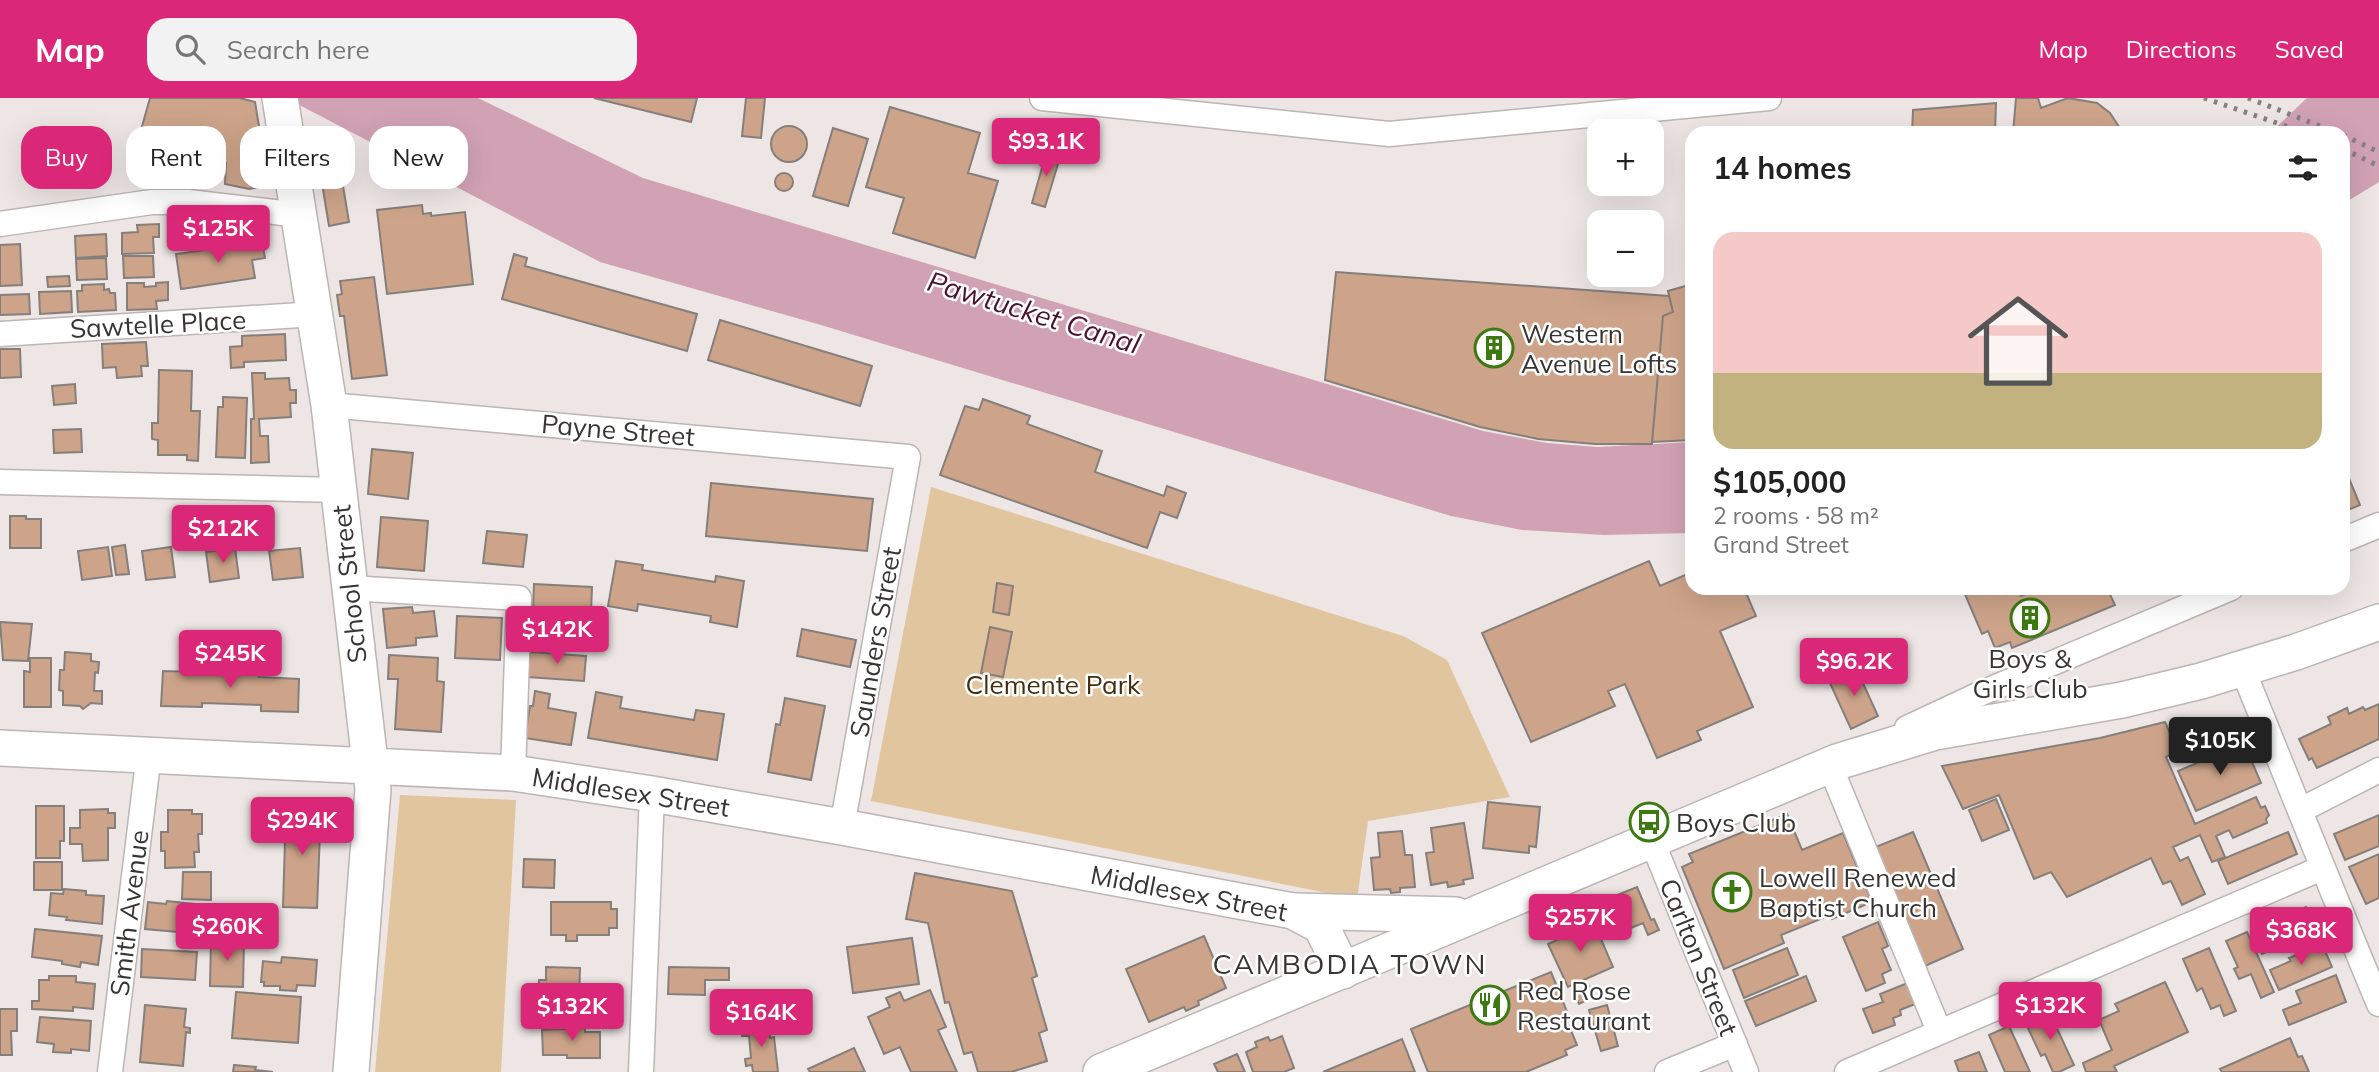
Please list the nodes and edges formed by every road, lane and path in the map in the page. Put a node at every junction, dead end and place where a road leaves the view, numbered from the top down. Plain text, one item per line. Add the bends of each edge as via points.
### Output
1 (1042, 98) edge
2 (1769, 98) edge
3 (282, 107) edge
4 (300, 215) junction
5 (0, 224) edge
6 (316, 314) junction
7 (0, 334) edge
8 (329, 405) junction
9 (908, 457) joint
10 (0, 482) edge
11 (339, 490) junction
12 (2379, 525) edge
13 (2350, 537) edge
14 (349, 588) junction
15 (2214, 595) edge
16 (2379, 622) edge
17 (2242, 668) junction
18 (0, 748) edge
19 (149, 754) junction
20 (1833, 764) junction
21 (370, 766) junction
22 (2379, 770) edge
23 (513, 773) junction
24 (652, 794) junction
25 (2301, 810) junction
26 (842, 827) junction
27 (1652, 841) junction
28 (2322, 868) junction
29 (1293, 911) junction
30 (1474, 915) junction
31 (1343, 971) junction
32 (2379, 1004) edge
33 (1939, 1031) junction
34 (1735, 1044) junction
35 (1122, 1068) edge
36 (110, 1072) edge
37 (351, 1072) edge
38 (641, 1072) edge
39 (1667, 1072) edge
40 (1746, 1072) edge
41 (1847, 1072) edge

1 - 2 street via 1389,134
3 - 4 main road, School Street
4 - 5 street via 152,202
4 - 6 main road, School Street
6 - 7 street, Sawtelle Place
6 - 8 main road, School Street
8 - 9 street, Payne Street
8 - 11 main road, School Street
9 - 26 street, Saunders Street
10 - 11 street
11 - 14 main road, School Street
12 - 13 street
14 - 21 main road, School Street
14 - 23 street via 520,598
15 - 20 street via 1984,692
16 - 17 main road
17 - 20 main road via 2122,700 1935,732
17 - 25 street
18 - 19 main road, Middlesex Street
19 - 21 main road, Middlesex Street
19 - 36 street, Smith Avenue
20 - 27 main road
20 - 33 street
21 - 23 main road, Middlesex Street
21 - 37 main road, School Street via 373,789
22 - 25 street
23 - 24 main road, Middlesex Street
24 - 26 main road, Middlesex Street
24 - 38 street
25 - 28 street
26 - 29 main road, Middlesex Street
27 - 30 main road
27 - 34 street, Carlton Street
28 - 32 street
28 - 33 street
29 - 30 main road
29 - 31 main road, Middlesex Street via 1321,926
30 - 31 main road
31 - 35 main road
33 - 41 street
34 - 39 street
34 - 40 street, Carlton Street

